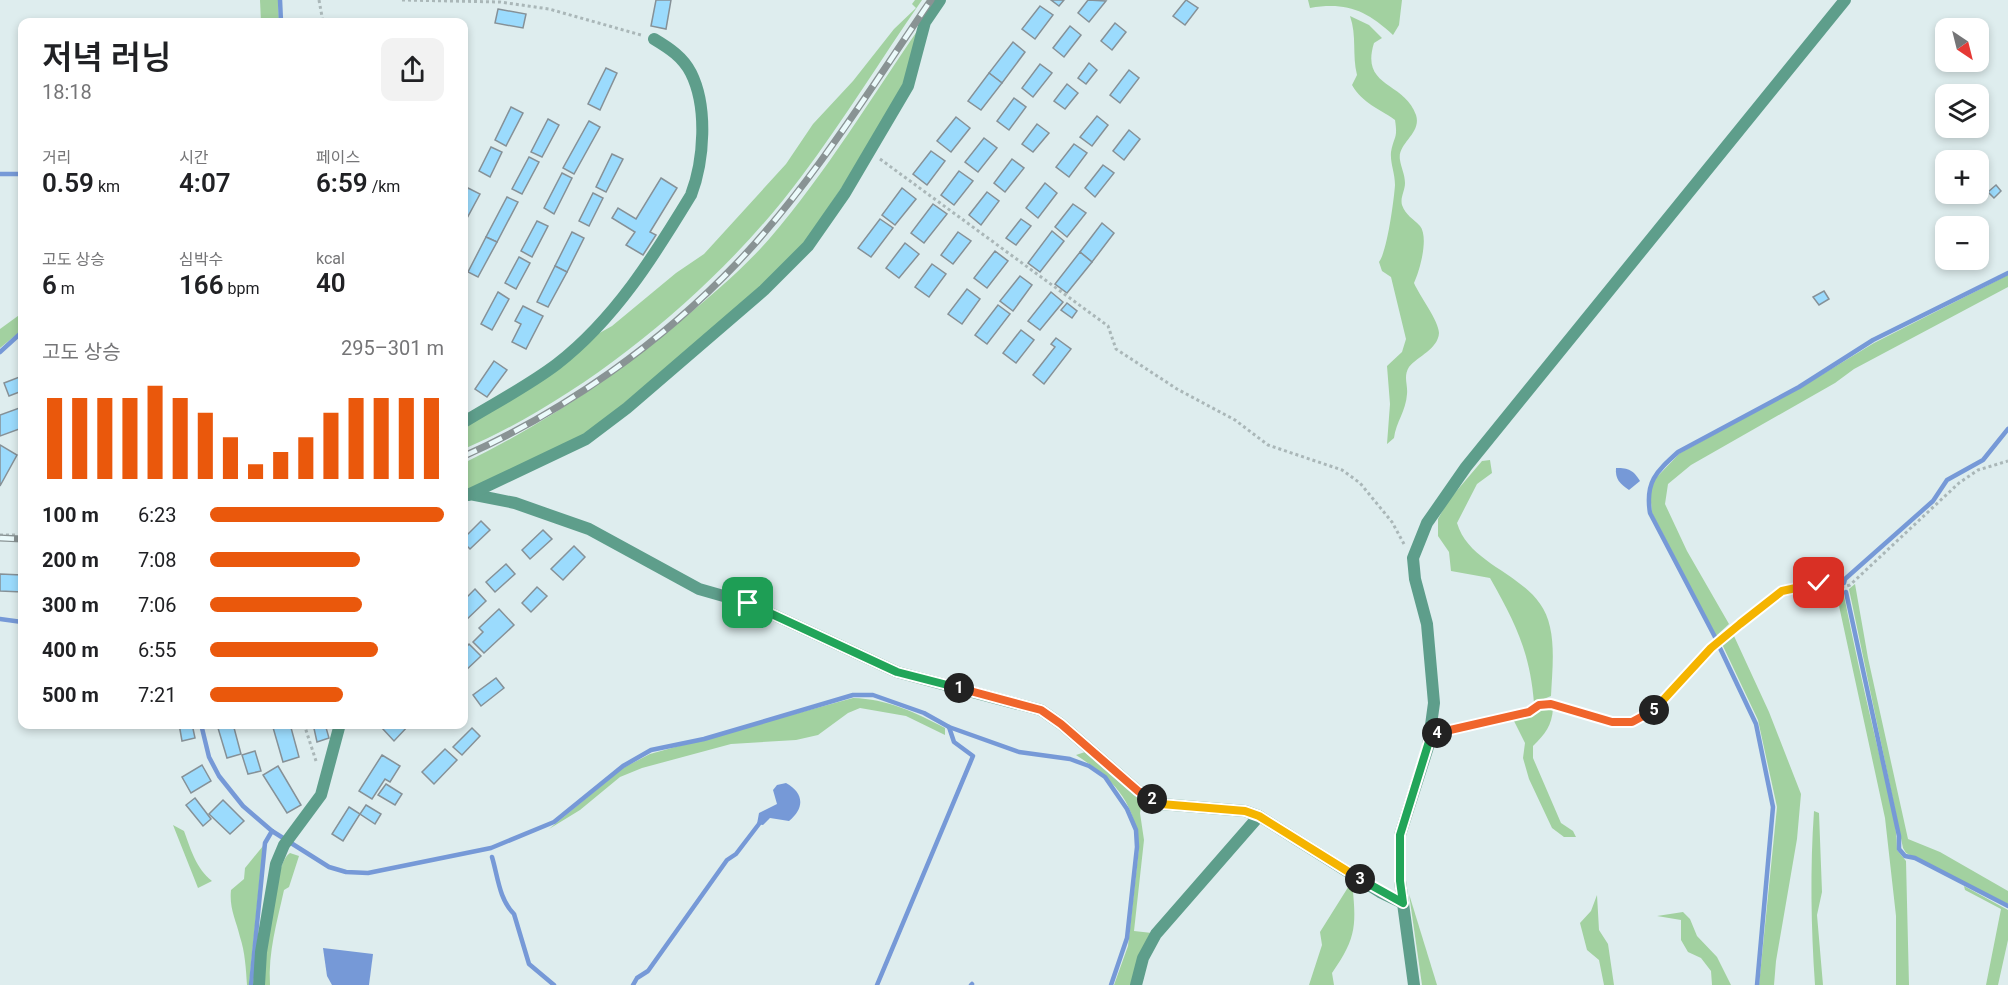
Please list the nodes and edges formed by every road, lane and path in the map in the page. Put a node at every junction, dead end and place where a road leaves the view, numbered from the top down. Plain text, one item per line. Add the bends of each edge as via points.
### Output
1 (319, 0) edge
2 (402, 0) edge
3 (940, 0) edge
4 (1845, 0) edge
5 (322, 18) edge
6 (654, 39) joint
7 (869, 151) junction
8 (468, 420) edge
9 (2008, 461) edge
10 (468, 495) edge
11 (468, 495) edge
12 (0, 535) edge
13 (18, 535) edge
14 (1413, 558) junction
15 (305, 729) edge
16 (339, 729) edge
17 (1431, 735) junction
18 (327, 774) junction
19 (1259, 816) junction
20 (1403, 903) junction
21 (259, 985) edge
22 (1136, 985) edge
23 (1414, 985) edge

1 - 5 path
2 - 6 path via 500,2 549,9
3 - 7 street via 925,22 908,86
4 - 14 street via 1466,467 1427,523
6 - 8 street via 675,52 691,72 697,91 700,147 698,176 691,195 619,303 586,338 525,386
7 - 10 street via 808,246 764,290 627,408 586,439
7 - 14 path via 1108,326 1116,349 1177,389 1235,420 1268,445 1342,470 1360,483 1392,522
9 - 17 path via 1978,470 1959,483 1850,585 1840,588 1819,583 1782,591 1711,648 1651,714 1632,722 1612,722 1551,704 1539,705 1529,712
11 - 19 street via 515,503 589,529 699,589 748,603 897,672 1041,710 1138,791 1161,804 1245,811
12 - 13 path
14 - 17 street via 1433,663
15 - 18 path via 312,753
16 - 18 street
17 - 20 street via 1400,835
18 - 21 street via 321,795 284,845 276,864
19 - 20 street
19 - 22 street via 1156,934 1143,958
20 - 23 street

